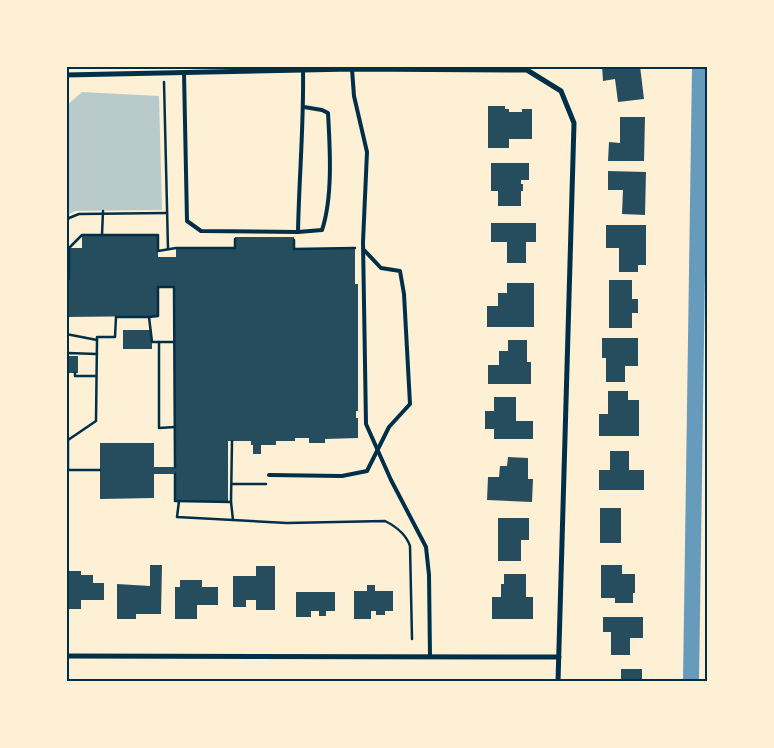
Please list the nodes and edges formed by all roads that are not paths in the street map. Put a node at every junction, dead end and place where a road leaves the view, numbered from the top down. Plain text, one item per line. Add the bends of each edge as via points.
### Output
1 (352, 68) edge
2 (303, 70) junction
3 (184, 73) junction
4 (66, 75) edge
5 (304, 107) junction
6 (298, 232) junction
7 (364, 249) junction
8 (378, 450) junction
9 (271, 475) road end
10 (66, 656) edge
11 (430, 657) junction
12 (559, 657) junction
13 (558, 682) edge

1 - 2 street
1 - 7 lane via 354,96 367,152
1 - 12 street via 527,70 561,91 574,123
2 - 3 street
2 - 5 lane
3 - 4 street
3 - 6 lane via 187,221 201,231
5 - 6 lane
5 - 6 lane via 328,114 328,213 322,230
7 - 8 lane via 366,424
7 - 8 lane via 381,268 400,271 404,294 410,404 388,427
8 - 9 lane via 367,471 342,476
8 - 11 lane via 426,547
10 - 11 street
11 - 12 street
12 - 13 street

